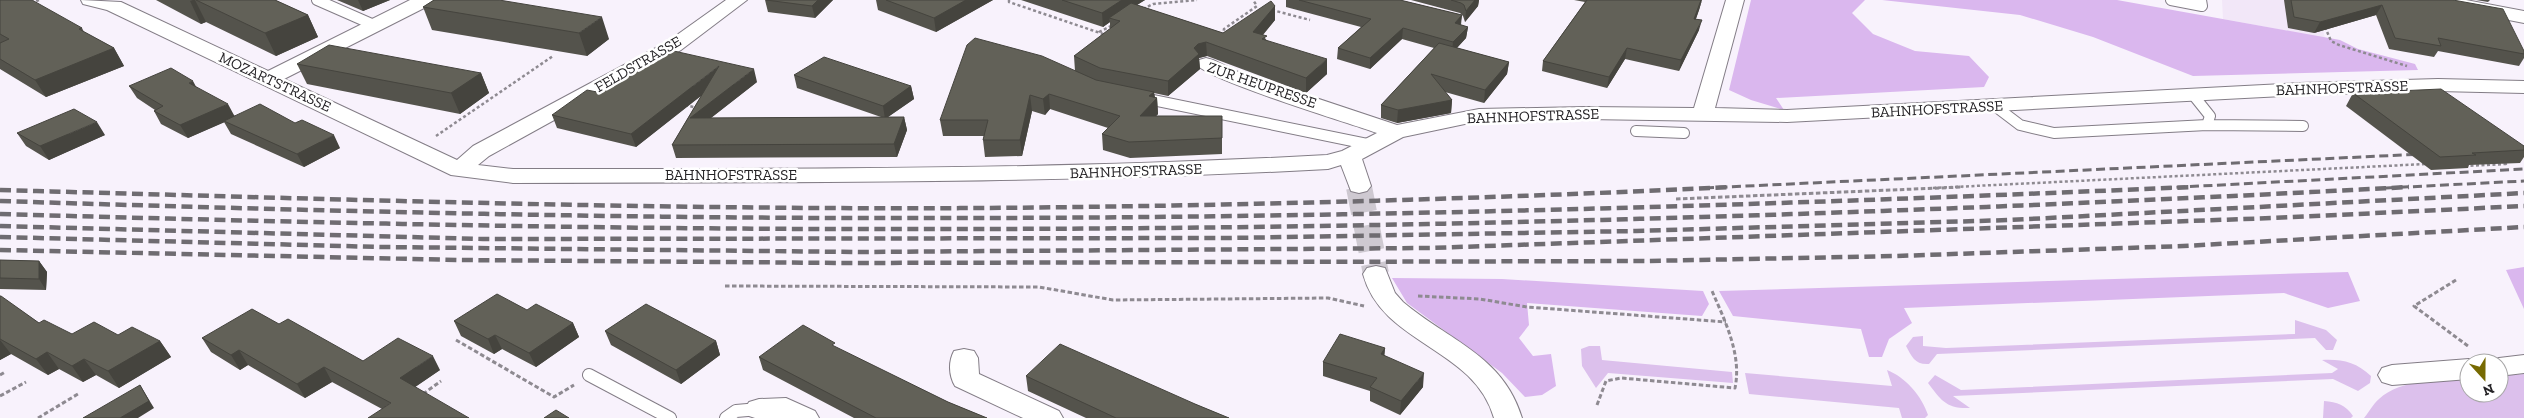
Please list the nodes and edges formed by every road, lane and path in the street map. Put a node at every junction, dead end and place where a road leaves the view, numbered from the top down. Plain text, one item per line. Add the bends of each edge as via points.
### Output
1 (39, 0) edge
2 (90, 0) edge
3 (317, 0) edge
4 (425, 0) edge
5 (738, 0) edge
6 (1009, 0) edge
7 (1196, 0) edge
8 (1253, 0) edge
9 (1735, 0) edge
10 (2171, 0) edge
11 (2201, 0) edge
12 (2437, 0) edge
13 (24, 5) edge
14 (1257, 6) junction
15 (1138, 12) edge
16 (2524, 16) edge
17 (2322, 18) edge
18 (1310, 20) dead end
19 (1114, 24) edge
20 (374, 25) junction
21 (1098, 32) junction
22 (1108, 36) edge
23 (1217, 41) edge
24 (553, 56) dead end
25 (1206, 64) dead end
26 (268, 79) junction
27 (2438, 85) junction
28 (2524, 87) edge
29 (1136, 96) edge
30 (2194, 96) junction
31 (682, 104) edge
32 (1995, 106) junction
33 (701, 108) edge
34 (1702, 116) junction
35 (2207, 125) junction
36 (2303, 126) dead end
37 (1636, 131) dead end
38 (1396, 132) junction
39 (1684, 133) dead end
40 (1372, 145) junction
41 (416, 149) junction
42 (1350, 156) junction
43 (2512, 160) edge
44 (2484, 161) edge
45 (2461, 162) edge
46 (2434, 164) edge
47 (459, 170) junction
48 (2463, 170) dead end
49 (1359, 186) tunnel mouth
50 (1676, 199) dead end
51 (2456, 280) dead end
52 (725, 286) dead end
53 (1712, 291) dead end
54 (1385, 293) junction
55 (1726, 322) junction
56 (456, 340) dead end
57 (2464, 353) edge
58 (964, 358) dead end
59 (2459, 362) edge
60 (2524, 364) edge
61 (2509, 366) edge
62 (5, 372) dead end
63 (0, 375) edge
64 (589, 375) joint
65 (2392, 375) dead end
66 (441, 381) dead end
67 (26, 382) dead end
68 (78, 394) dead end
69 (0, 396) edge
70 (418, 397) edge
71 (1597, 405) dead end
72 (759, 409) joint
73 (38, 418) edge
74 (670, 418) edge
75 (726, 418) edge
76 (805, 418) edge
77 (1049, 418) edge
78 (1508, 418) edge

1 - 13 path
2 - 26 street, MOZARTSTRASSE via 114,6
3 - 20 lane
4 - 20 street
5 - 47 street, FELDSTRASSE via 674,46 481,151
6 - 21 path
7 - 15 path via 1153,4
8 - 14 path
9 - 34 street
10 - 11 lane via 2202,6
12 - 16 street
14 - 18 path
14 - 23 path via 1224,30
17 - 27 path via 2327,36 2339,46 2418,70
19 - 21 path
20 - 26 street
21 - 22 path
24 - 41 path
25 - 38 street, ZUR HEUPRESSE via 1231,76
26 - 41 street, MOZARTSTRASSE
27 - 28 street, BAHNHOFSTRASSE
27 - 30 street, BAHNHOFSTRASSE
29 - 40 lane
30 - 32 street, BAHNHOFSTRASSE
30 - 35 lane via 2210,116
31 - 33 path
32 - 34 street, BAHNHOFSTRASSE via 1787,116
32 - 35 lane via 2020,125 2054,133
34 - 38 street, BAHNHOFSTRASSE via 1479,115
35 - 36 lane
37 - 39 lane
38 - 40 street, BAHNHOFSTRASSE
40 - 42 street, BAHNHOFSTRASSE
41 - 47 street, MOZARTSTRASSE
42 - 47 street, BAHNHOFSTRASSE via 1328,162 1204,169 1000,175 513,176
42 - 49 street
43 - 48 path via 2501,161 2506,164 2459,167
44 - 45 path
46 - 50 path
51 - 57 path via 2414,306
52 - 54 path via 1039,287 1113,300 1328,298 1378,309
53 - 55 path
54 - 55 path
54 - 78 street via 1487,378 1497,391
55 - 71 path via 1738,380 1735,388 1621,378 1606,381
56 - 64 path via 554,397
58 - 77 street via 965,379
59 - 65 street
60 - 61 street
62 - 63 path
64 - 74 lane
66 - 70 path
67 - 69 path
68 - 73 path
72 - 75 lane via 736,411
72 - 76 street via 786,408

